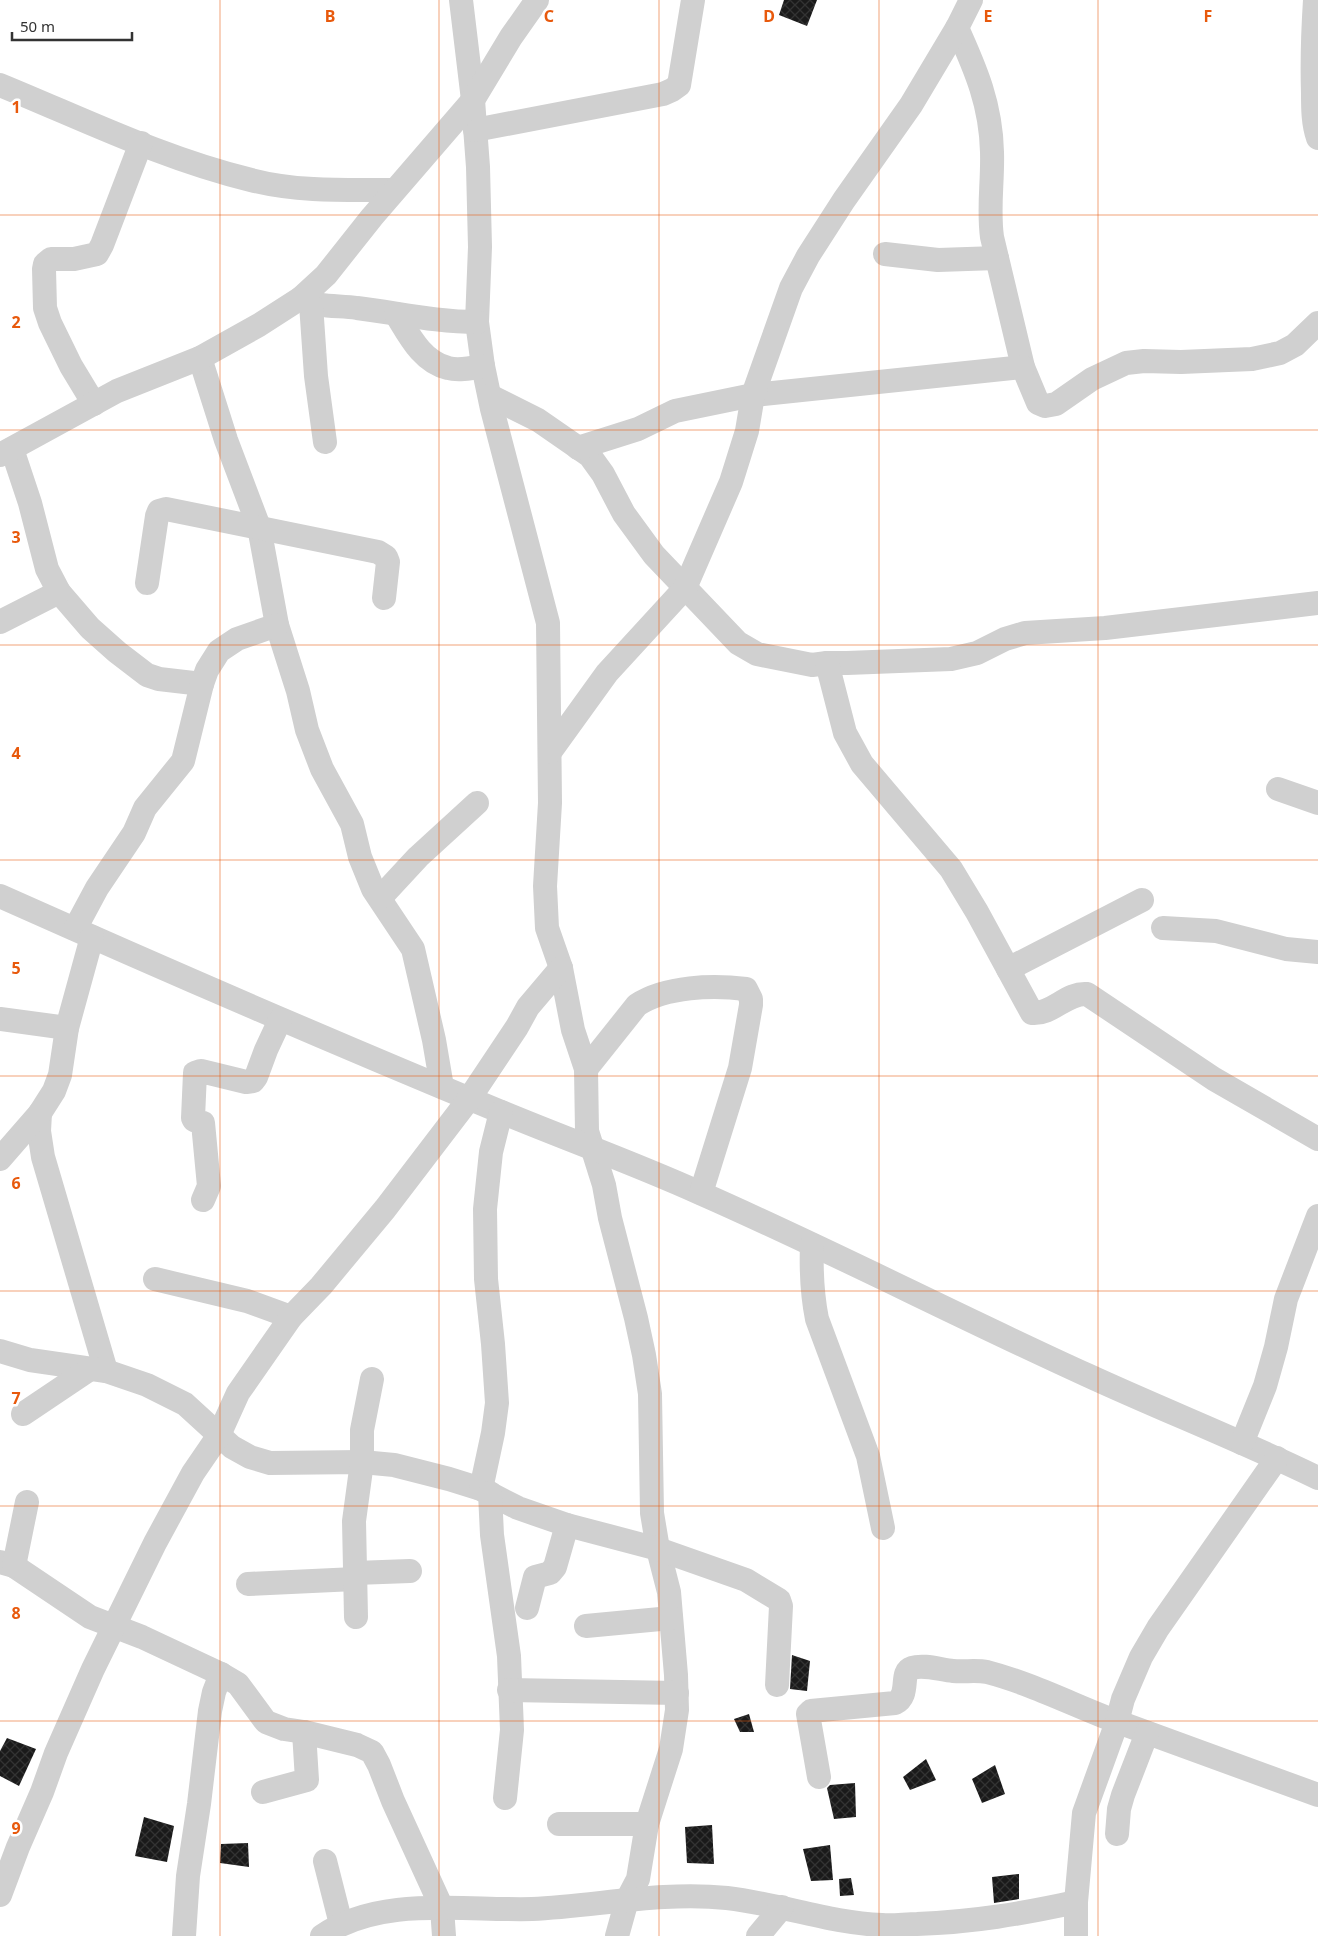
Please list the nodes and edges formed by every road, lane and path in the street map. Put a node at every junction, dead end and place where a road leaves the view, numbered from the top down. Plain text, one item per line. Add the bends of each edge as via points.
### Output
1 (461, 0) edge
2 (537, 0) edge
3 (693, 0) edge
4 (971, 0) edge
5 (1315, 0) edge
6 (957, 28) junction
7 (0, 85) edge
8 (473, 100) junction
9 (475, 130) junction
10 (1318, 138) edge
11 (140, 143) junction
12 (394, 190) junction
13 (885, 254) dead end
14 (997, 258) junction
15 (306, 301) junction
16 (396, 314) junction
17 (477, 322) junction
18 (1318, 323) edge
19 (200, 358) junction
20 (483, 366) junction
21 (1023, 367) junction
22 (753, 395) junction
23 (490, 396) junction
24 (94, 404) junction
25 (325, 442) dead end
26 (578, 448) junction
27 (6, 452) edge
28 (259, 527) junction
29 (147, 583) dead end
30 (685, 588) junction
31 (59, 592) junction
32 (384, 598) dead end
33 (1318, 603) edge
34 (0, 622) edge
35 (278, 625) junction
36 (827, 663) junction
37 (202, 684) junction
38 (550, 752) junction
39 (1278, 789) dead end
40 (477, 803) dead end
41 (1318, 803) edge
42 (0, 896) edge
43 (380, 898) junction
44 (1142, 900) dead end
45 (1162, 928) dead end
46 (84, 933) junction
47 (1318, 952) edge
48 (561, 968) junction
49 (1008, 969) junction
50 (0, 1019) edge
51 (280, 1020) junction
52 (67, 1028) junction
53 (586, 1069) junction
54 (442, 1087) junction
55 (469, 1099) junction
56 (501, 1112) junction
57 (40, 1113) junction
58 (1318, 1139) edge
59 (594, 1148) junction
60 (0, 1159) edge
61 (701, 1193) junction
62 (203, 1200) dead end
63 (1318, 1216) edge
64 (812, 1245) junction
65 (155, 1279) dead end
66 (291, 1316) junction
67 (0, 1351) edge
68 (98, 1370) junction
69 (372, 1379) dead end
70 (23, 1414) dead end
71 (219, 1435) junction
72 (1242, 1443) junction
73 (1276, 1458) junction
74 (362, 1462) junction
75 (1318, 1478) edge
76 (485, 1491) junction
77 (27, 1502) dead end
78 (567, 1524) junction
79 (883, 1528) dead end
80 (658, 1549) junction
81 (7, 1564) edge
82 (410, 1571) dead end
83 (355, 1576) junction
84 (248, 1584) dead end
85 (527, 1608) dead end
86 (356, 1616) dead end
87 (671, 1618) junction
88 (586, 1626) dead end
89 (114, 1627) junction
90 (221, 1674) junction
91 (777, 1685) dead end
92 (509, 1690) junction
93 (677, 1694) junction
94 (1117, 1722) junction
95 (304, 1732) junction
96 (1147, 1733) junction
97 (819, 1777) dead end
98 (263, 1792) dead end
99 (1318, 1795) edge
100 (505, 1798) dead end
101 (559, 1824) dead end
102 (647, 1824) junction
103 (1118, 1834) dead end
104 (325, 1861) dead end
105 (0, 1895) edge
106 (627, 1900) junction
107 (1076, 1902) junction
108 (782, 1907) junction
109 (442, 1908) junction
110 (332, 1930) edge
111 (184, 1936) edge
112 (444, 1936) edge
113 (618, 1936) edge
114 (758, 1936) edge
115 (1076, 1936) edge

1 - 8 street
2 - 8 street
3 - 9 street via 679,84 672,90
4 - 6 street
5 - 10 street via 1313,109
6 - 14 street via 980,78 988,110 992,153 989,216
6 - 22 street via 911,105 808,256 791,288
7 - 11 street
8 - 9 street
8 - 12 street
9 - 17 street via 480,247
11 - 12 street via 169,156 252,181 322,190
11 - 24 street via 97,254 51,259 44,269 45,308 50,323
12 - 15 street
13 - 14 street via 938,260
14 - 21 street
15 - 16 street
15 - 19 street
15 - 25 street
16 - 17 street via 449,322
16 - 20 street via 425,356 439,365 450,369
17 - 20 street
18 - 21 street via 1295,346 1280,354 1252,359 1126,363 1092,378 1056,404 1038,403
19 - 24 street
19 - 28 street
20 - 23 street
21 - 22 street
22 - 26 street via 675,411 638,429
22 - 30 street via 747,431 732,482
23 - 26 street via 538,420
23 - 38 street via 548,623
24 - 27 street
26 - 30 street via 590,456 624,514 654,555
27 - 31 street via 30,503 47,569
28 - 29 street via 166,509 159,511
28 - 32 street via 386,556
28 - 35 street
30 - 36 street via 738,643 757,654 812,665
30 - 38 street via 607,673
31 - 34 street
31 - 37 street via 90,628 147,675
33 - 36 street via 1106,628 1025,633 977,653 951,659
35 - 37 street via 237,639 219,651
35 - 43 street via 307,730 322,769 352,824 367,875
36 - 49 street via 845,733 858,756 951,869
37 - 46 street via 183,761 145,808 134,833 97,888
38 - 48 street via 547,928
39 - 41 street
40 - 43 street
42 - 46 street
43 - 54 street via 413,949
44 - 49 street
45 - 47 street via 1216,931 1286,950
46 - 51 street
46 - 52 street
48 - 53 street via 573,1030
48 - 55 street via 528,1007
49 - 58 street via 1032,1013 1072,996 1088,994 1214,1079
50 - 52 street
51 - 54 street
51 - 62 street via 252,1081 201,1071 195,1073 193,1118 202,1123 209,1186
52 - 57 street via 60,1075
53 - 59 street via 587,1131
53 - 61 street via 637,1005 647,999 722,986 746,989 751,1005 740,1068
54 - 55 street
55 - 56 street
55 - 66 street via 385,1208
56 - 59 street
56 - 76 street via 491,1152 485,1218 486,1279 497,1403
57 - 60 street
57 - 68 street via 43,1157
59 - 61 street
59 - 80 street via 647,1374 652,1513
61 - 64 street
63 - 72 street via 1286,1299 1265,1386
64 - 72 street via 1088,1376
64 - 79 street via 812,1297 817,1319 868,1456
65 - 66 street via 247,1301
66 - 71 street via 238,1393
67 - 68 street via 30,1360
68 - 70 street
68 - 71 street via 147,1385 185,1404
69 - 74 street via 362,1430
71 - 74 street via 250,1457 270,1463
71 - 89 street via 183,1490
72 - 73 street
73 - 75 street
73 - 94 street via 1158,1628 1141,1657
74 - 76 street via 394,1465
74 - 83 street via 354,1521
76 - 78 street via 518,1508
76 - 92 street via 509,1656
77 - 81 street
78 - 80 street
78 - 85 street via 555,1567 550,1574 535,1577
80 - 87 street via 669,1592
80 - 91 street via 746,1580 780,1600
81 - 89 street via 90,1617
82 - 83 street
83 - 84 street
83 - 86 street
87 - 88 street
87 - 93 street
89 - 90 street
89 - 105 street via 56,1753
90 - 95 street via 238,1684 266,1722
90 - 111 street via 210,1712 188,1876
92 - 93 street
92 - 100 street via 512,1730
93 - 102 street via 671,1749
94 - 96 street
94 - 97 street via 1056,1696 986,1672 912,1668 906,1676 904,1694 895,1703 811,1711 808,1714
94 - 107 street via 1084,1813
95 - 98 street via 307,1780
95 - 109 street via 372,1752
96 - 99 street
96 - 103 street via 1123,1794
101 - 102 street
102 - 106 street via 638,1879
104 - 110 street
106 - 108 street via 675,1896
106 - 109 street via 532,1908
106 - 113 street
107 - 108 street via 1010,1916 884,1926 848,1922
107 - 115 street
108 - 114 street
109 - 110 street via 372,1914
109 - 112 street

